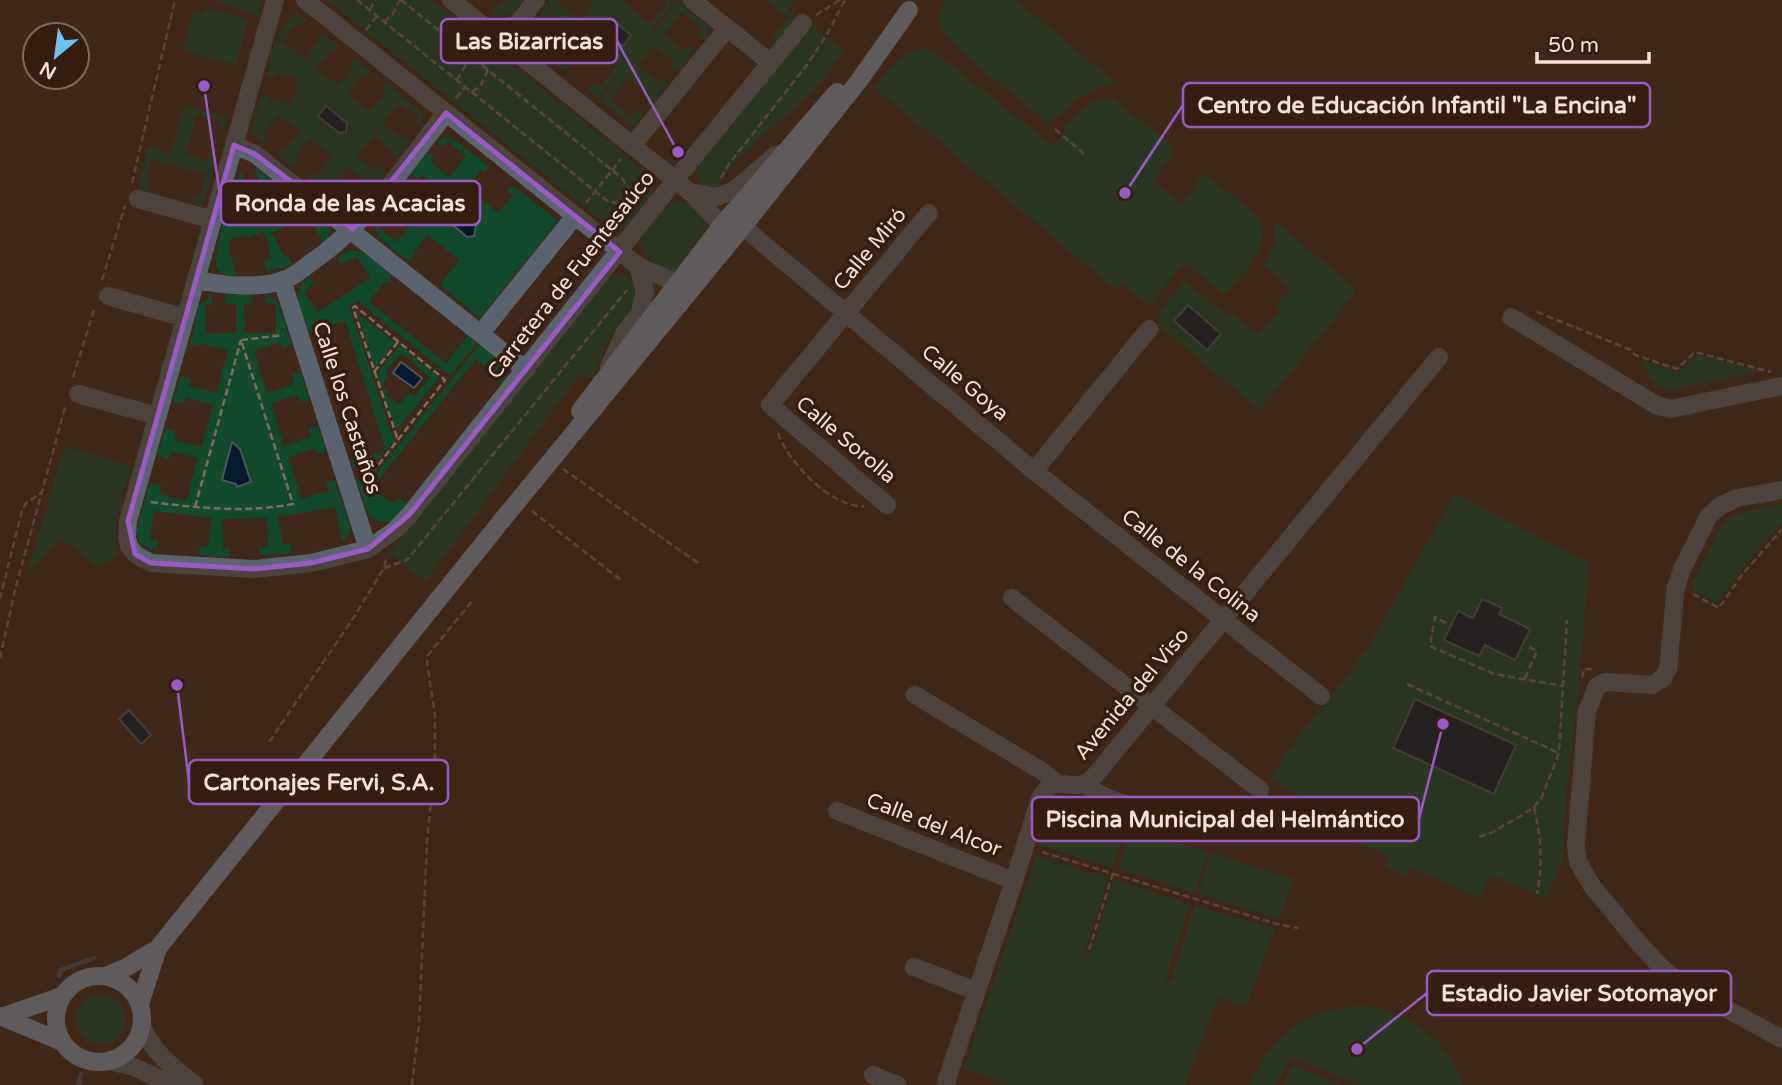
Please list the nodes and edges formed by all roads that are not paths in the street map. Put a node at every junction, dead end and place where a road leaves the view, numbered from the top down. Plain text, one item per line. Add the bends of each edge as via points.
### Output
1 (275, 0) edge
2 (305, 0) edge
3 (451, 0) edge
4 (536, 0) edge
5 (692, 0) edge
6 (913, 5) edge
7 (803, 23) road end
8 (727, 28) junction
9 (499, 45) junction
10 (771, 63) junction
11 (449, 108) junction
12 (789, 144) junction
13 (234, 145) junction
14 (632, 146) junction
15 (675, 180) junction
16 (757, 183) junction
17 (133, 192) road end
18 (690, 192) junction
19 (579, 212) junction
20 (929, 213) dead end
21 (213, 220) junction
22 (722, 225) junction
23 (353, 229) junction
24 (741, 229) junction
25 (620, 252) junction
26 (639, 270) junction
27 (196, 280) junction
28 (282, 280) junction
29 (686, 284) junction
30 (102, 292) road end
31 (846, 314) junction
32 (1511, 317) dead end
33 (185, 318) junction
34 (1149, 329) dead end
35 (481, 333) junction
36 (1438, 357) dead end
37 (526, 370) junction
38 (605, 375) junction
39 (1782, 386) edge
40 (72, 393) road end
41 (158, 416) junction
42 (1034, 471) junction
43 (1782, 490) edge
44 (881, 500) road end
45 (503, 519) junction
46 (375, 545) junction
47 (1012, 598) dead end
48 (1223, 621) junction
49 (915, 695) dead end
50 (1321, 696) dead end
51 (1152, 706) junction
52 (1057, 783) junction
53 (1085, 785) junction
54 (1260, 790) dead end
55 (837, 811) dead end
56 (1177, 818) dead end
57 (1014, 881) junction
58 (158, 948) junction
59 (914, 967) dead end
60 (106, 976) junction
61 (976, 991) junction
62 (62, 996) junction
63 (140, 1004) junction
64 (2, 1016) edge
65 (142, 1027) junction
66 (1782, 1038) edge
67 (62, 1042) junction
68 (109, 1061) junction
69 (873, 1074) dead end
70 (173, 1085) edge
71 (195, 1085) edge
72 (898, 1085) edge
73 (945, 1085) edge

1 - 13 street
2 - 11 street
3 - 9 street
4 - 9 street
5 - 8 street
6 - 12 main road
6 - 24 main road
7 - 10 street, Carretera de Fuentesaúco
8 - 10 street
8 - 14 street
9 - 14 street
10 - 15 street, Carretera de Fuentesaúco
11 - 19 street
11 - 23 street
12 - 16 main road
12 - 18 street via 733,191 716,197
13 - 21 street
13 - 23 street via 255,154
14 - 15 street
15 - 18 street
15 - 25 street, Carretera de Fuentesaúco
16 - 22 main road
16 - 24 main road via 740,220
17 - 21 street
18 - 22 street
19 - 25 street
19 - 35 street
20 - 31 street, Calle Miró
21 - 27 street
22 - 24 street, Calle Goya
22 - 29 main road via 721,239
23 - 28 street via 330,250
23 - 35 street
24 - 29 main road
24 - 31 street, Calle Goya
25 - 26 street
25 - 37 street, Carretera de Fuentesaúco
26 - 29 street
26 - 38 street via 645,291 640,313 624,334
27 - 28 street via 221,285
27 - 33 street
28 - 46 street, Calle los Castaños
29 - 38 main road
29 - 45 main road via 651,341
30 - 33 street
31 - 42 street, Calle Goya
31 - 44 street, Calle Sorolla via 770,405
32 - 39 street via 1656,405 1670,409
33 - 41 street
34 - 42 street
35 - 37 street
36 - 48 street, Avenida del Viso
37 - 46 street, Carretera de Fuentesaúco via 410,514
38 - 45 main road
40 - 41 street
41 - 46 street via 128,521 127,537 135,554 151,563 254,569 311,564
42 - 48 street, Calle de la Colina
43 - 66 street via 1737,498 1709,516 1676,586 1664,677 1653,685 1605,682 1597,687 1587,710 1576,845 1578,862 1592,886 1663,969 1684,986
45 - 58 main road
47 - 51 street
48 - 50 street, Calle de la Colina
48 - 51 street, Avenida del Viso
49 - 52 street
51 - 53 street, Avenida del Viso
51 - 54 street
52 - 53 street, Avenida del Viso
52 - 57 street via 1046,786 1040,798
53 - 56 street via 1116,800
55 - 57 street, Calle del Alcor
57 - 61 street
58 - 60 main road
58 - 63 main road
59 - 61 street
60 - 62 main road via 81,979
60 - 63 main road via 120,981
61 - 73 street
62 - 64 main road
62 - 67 main road via 56,1011
63 - 65 main road
64 - 67 main road
65 - 68 main road via 124,1055
65 - 71 street via 160,1057
67 - 68 main road via 82,1059
68 - 70 street
69 - 72 street

